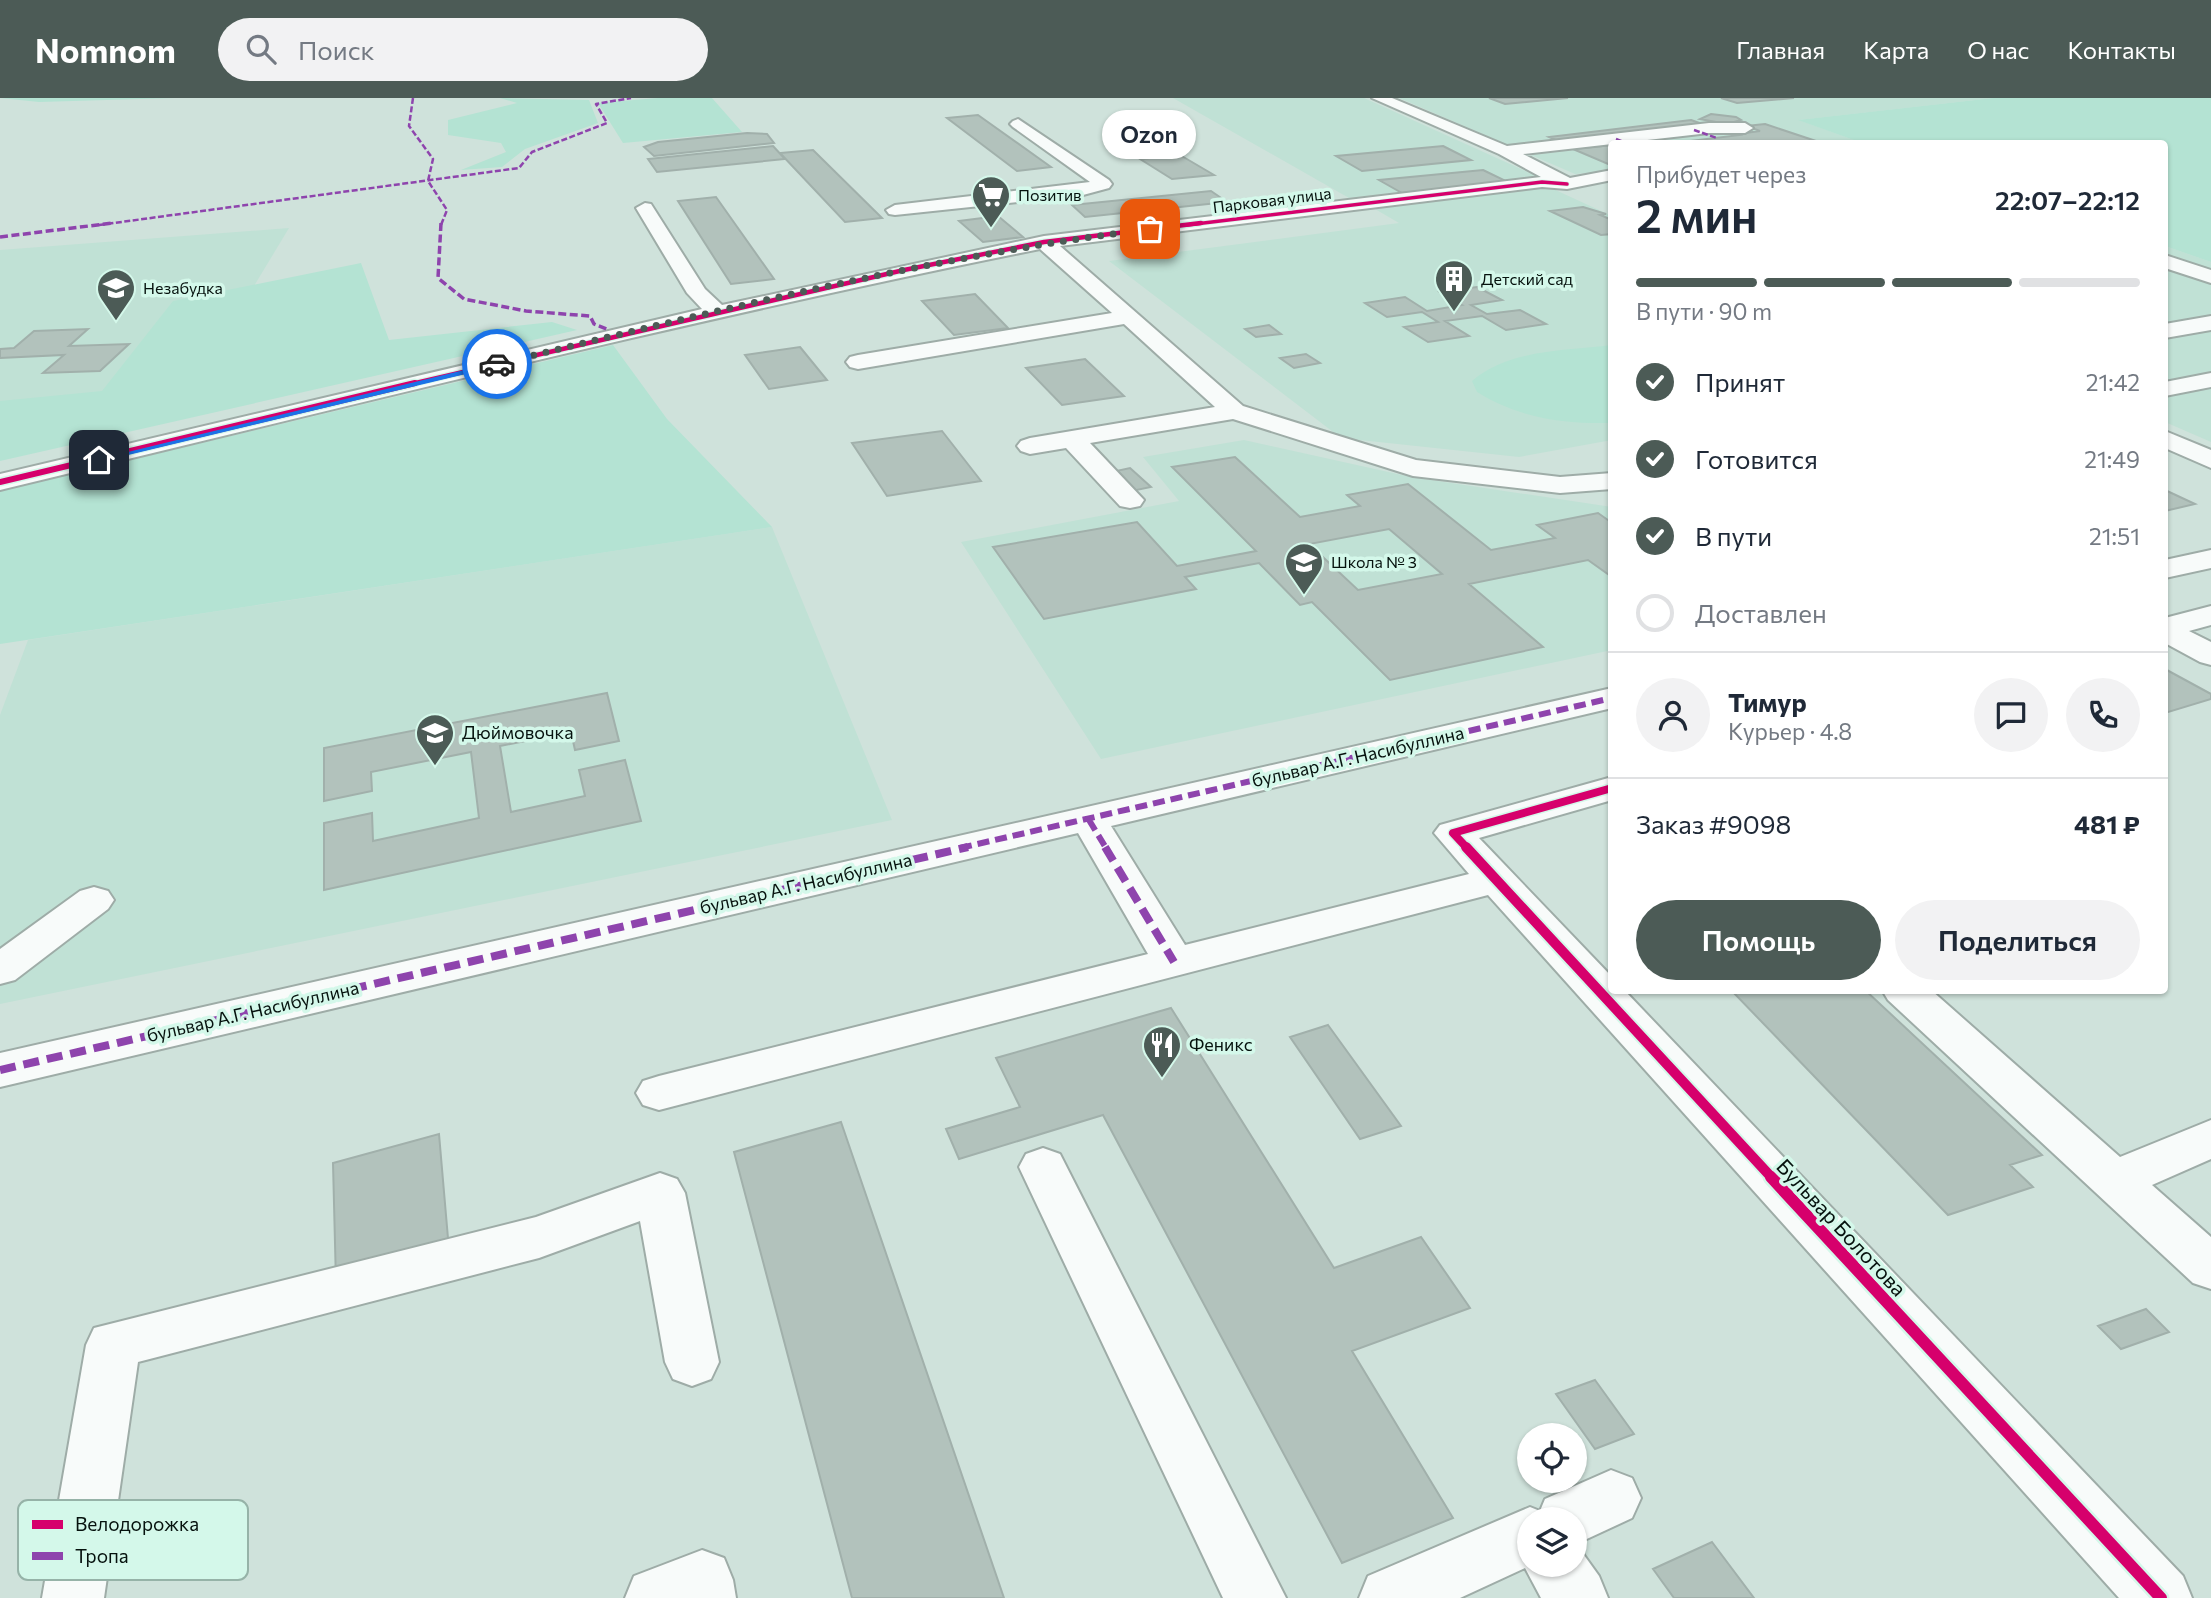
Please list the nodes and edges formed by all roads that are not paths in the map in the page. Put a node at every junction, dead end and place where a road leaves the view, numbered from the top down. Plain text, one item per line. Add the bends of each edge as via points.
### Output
1 (1379, 98) edge
2 (1018, 124) dead end
3 (1745, 128) dead end
4 (1505, 151) junction
5 (1608, 176) edge
6 (1567, 184) junction
7 (879, 194) dead end
8 (1602, 195) dead end
9 (645, 208) dead end
10 (895, 210) junction
11 (912, 228) dead end
12 (1044, 242) junction
13 (2168, 262) edge
14 (2202, 274) edge
15 (2168, 276) edge
16 (717, 312) junction
17 (1129, 317) junction
18 (2211, 323) edge
19 (2168, 330) edge
20 (858, 362) dead end
21 (2211, 380) edge
22 (2168, 388) edge
23 (1234, 411) junction
24 (1072, 439) junction
25 (2211, 440) edge
26 (2172, 443) edge
27 (1030, 446) dead end
28 (2211, 460) edge
29 (1608, 481) edge
30 (0, 482) edge
31 (1130, 500) dead end
32 (2211, 558) edge
33 (2168, 568) edge
34 (2211, 615) edge
35 (2168, 628) edge
36 (2168, 631) edge
37 (2211, 655) edge
38 (1608, 699) edge
39 (1608, 789) edge
40 (1089, 820) junction
41 (1497, 880) junction
42 (94, 900) dead end
43 (1174, 962) junction
44 (0, 970) edge
45 (1907, 994) edge
46 (0, 1070) edge
47 (659, 1093) dead end
48 (2211, 1138) edge
49 (1043, 1167) dead end
50 (2114, 1181) junction
51 (2211, 1268) edge
52 (692, 1362) dead end
53 (88, 1500) edge
54 (1517, 1542) edge
55 (1563, 1577) edge
56 (76, 1580) edge
57 (73, 1598) edge
58 (656, 1598) edge
59 (705, 1598) edge
60 (1255, 1598) edge
61 (1390, 1598) edge
62 (1577, 1598) edge
63 (2161, 1598) edge

1 - 4 street
2 - 10 street via 1103,184
3 - 4 street
4 - 6 street
5 - 6 street
6 - 8 street
6 - 12 street, Парковая улица via 1542,182
7 - 10 street
9 - 16 street via 697,293
10 - 11 street
12 - 16 street, Парковая улица via 935,254
12 - 17 street
13 - 14 street
14 - 15 street
16 - 30 street, Парковая улица
17 - 20 street
17 - 23 street
18 - 19 street
21 - 22 street
23 - 24 street
23 - 29 street via 1413,468 1560,485
24 - 27 street
24 - 31 street
25 - 26 street
26 - 28 street
32 - 33 street
34 - 35 street
36 - 37 street
38 - 40 street, бульвар А.Г. Насибуллина
39 - 41 street, Бульвар Болотова via 1453,833
40 - 43 street
40 - 46 street, бульвар А.Г. Насибуллина
41 - 43 street
41 - 63 street, Бульвар Болотова
42 - 44 street
43 - 47 street
45 - 50 street
48 - 50 street
49 - 60 street
50 - 51 street
52 - 53 street via 660,1193 539,1237 113,1345
54 - 61 street
55 - 62 street
56 - 57 street
58 - 59 street via 702,1580

